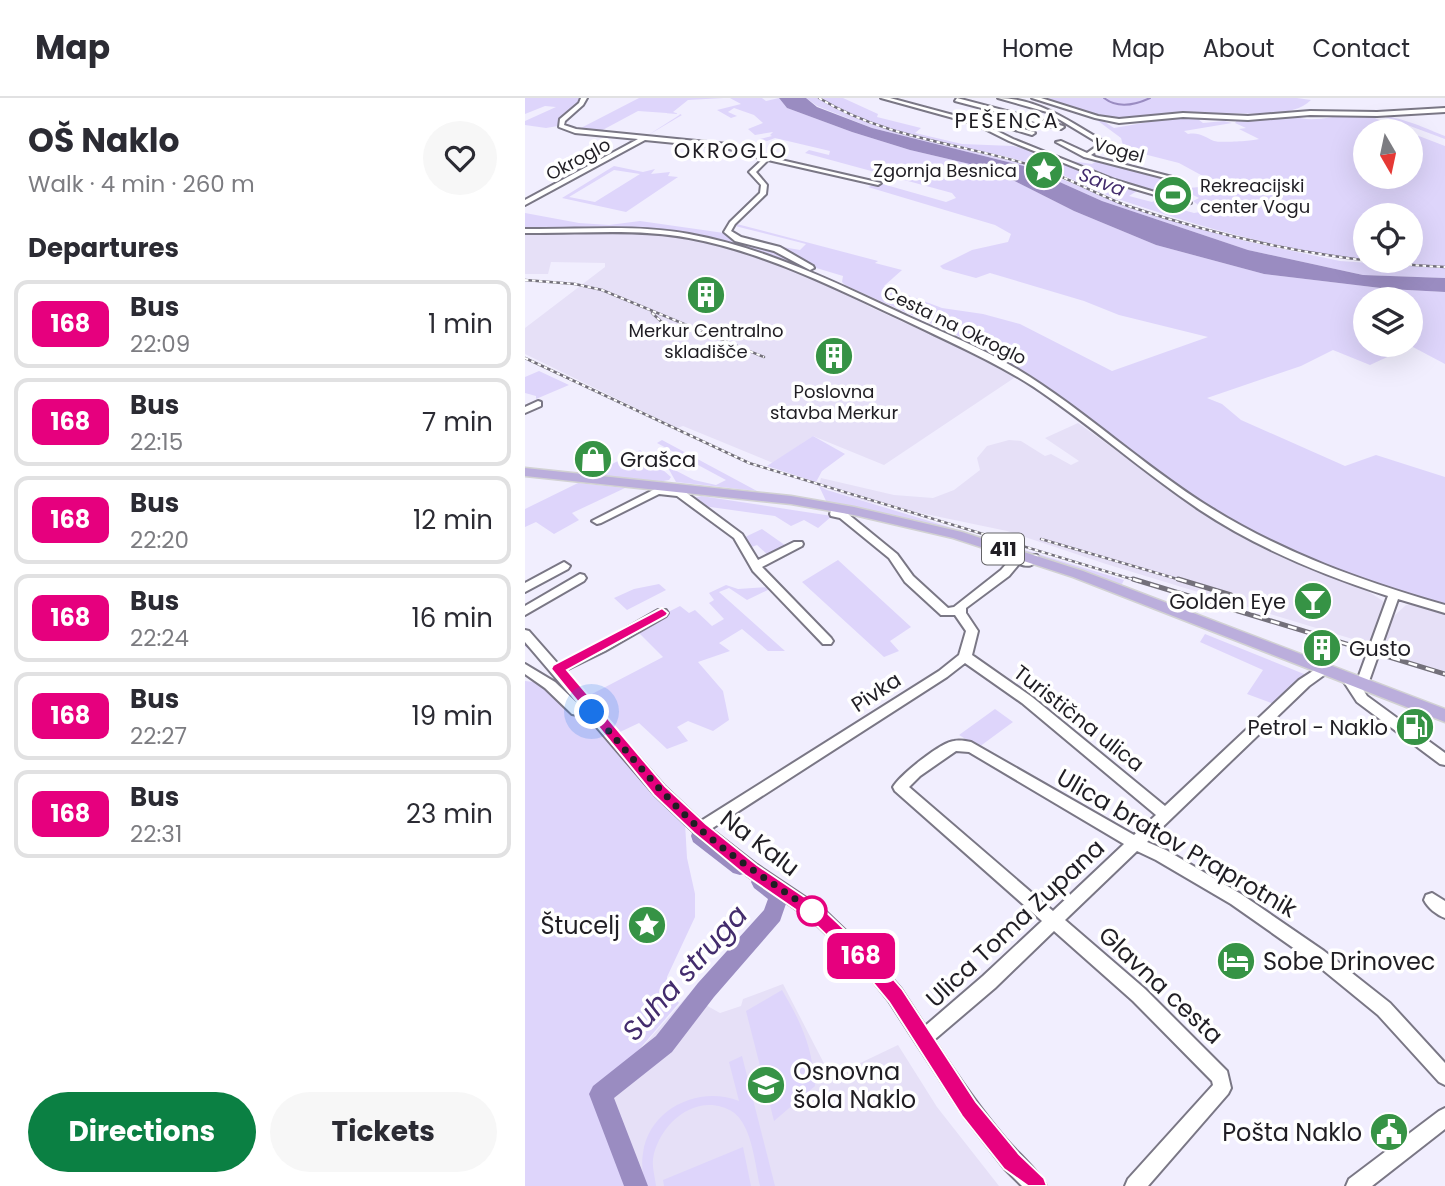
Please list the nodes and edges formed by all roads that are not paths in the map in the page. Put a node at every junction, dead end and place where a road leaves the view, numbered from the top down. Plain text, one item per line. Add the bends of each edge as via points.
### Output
1 (584, 98) edge
2 (884, 98) edge
3 (1001, 98) edge
4 (1035, 98) edge
5 (953, 99) edge
6 (989, 100) dead end
7 (1045, 100) junction
8 (978, 105) junction
9 (1030, 105) junction
10 (1445, 110) edge
11 (1008, 113) junction
12 (1085, 116) junction
13 (987, 120) junction
14 (1071, 122) junction
15 (977, 123) junction
16 (1061, 127) junction
17 (1032, 133) dead end
18 (644, 138) junction
19 (1059, 142) junction
20 (1042, 150) junction
21 (1086, 156) junction
22 (767, 158) junction
23 (1173, 178) dead end
24 (878, 183) dead end
25 (525, 203) edge
26 (1188, 203) dead end
27 (525, 231) edge
28 (831, 282) junction
29 (538, 404) dead end
30 (525, 410) edge
31 (525, 472) edge
32 (680, 490) junction
33 (839, 513) junction
34 (597, 521) dead end
35 (798, 544) dead end
36 (1026, 560) junction
37 (756, 565) junction
38 (564, 566) dead end
39 (580, 578) dead end
40 (525, 588) edge
41 (1394, 594) junction
42 (1445, 609) edge
43 (959, 610) junction
44 (525, 611) edge
45 (662, 613) dead end
46 (525, 634) edge
47 (827, 641) dead end
48 (965, 657) junction
49 (525, 668) edge
50 (558, 669) junction
51 (1323, 670) junction
52 (1357, 687) junction
53 (592, 712) junction
54 (1445, 716) edge
55 (1445, 760) edge
56 (900, 787) joint
57 (1165, 814) junction
58 (719, 818) junction
59 (700, 829) junction
60 (1134, 843) junction
61 (725, 849) junction
62 (1432, 900) dead end
63 (1445, 911) edge
64 (1054, 919) junction
65 (923, 1039) junction
66 (1445, 1076) edge
67 (1445, 1117) edge
68 (1036, 1186) edge
69 (1135, 1186) edge
70 (1356, 1186) edge

1 - 18 street, Okroglo via 561,126
2 - 15 street, Vogel
3 - 9 street
4 - 7 street
5 - 8 street
6 - 8 street
7 - 9 street
7 - 12 street
8 - 11 street
9 - 11 street
9 - 14 street
10 - 12 street via 1248,118 1183,115 1119,121
11 - 13 street
11 - 16 street
12 - 14 street
13 - 15 street
13 - 17 street
14 - 16 street
14 - 21 street via 1104,145
15 - 20 street, Vogel
16 - 19 street
18 - 22 street, Okroglo via 727,146
18 - 25 street, Okroglo
19 - 20 street
19 - 21 street, Vogel
20 - 26 street, Vogel via 1120,184
21 - 23 street, Vogel
22 - 24 street, Okroglo
22 - 28 street via 752,172 764,191 727,229 728,234 777,249 837,277
27 - 28 street, Cesta na Okroglo via 615,229 688,236
28 - 41 street, Cesta na Okroglo via 1012,370 1239,529
29 - 30 street
31 - 32 main road, 411
32 - 33 main road, 411 via 761,496
32 - 34 street via 657,491
32 - 37 street via 738,536
33 - 36 main road, 411 via 924,527
33 - 43 street via 893,556 909,579 945,612
35 - 37 street
36 - 43 street
36 - 51 main road, 411
37 - 47 street
38 - 40 street
39 - 44 street
41 - 42 street, Cesta na Okroglo
41 - 52 street
43 - 48 street via 972,631
45 - 50 street
46 - 50 street, Na Kalu
48 - 57 street, Turistična ulica via 1027,700
48 - 58 street, Pivka
49 - 53 street via 577,711
50 - 53 street, Na Kalu
51 - 52 main road, 411
51 - 57 street, Ulica Toma Zupana via 1304,682
52 - 54 main road, 411
52 - 55 street
53 - 59 street, Na Kalu via 660,791
56 - 60 street, Ulica bratov Praprotnik via 930,761 963,745
56 - 64 street, Glavna cesta
57 - 60 street, Ulica Toma Zupana
58 - 59 street, Pivka
58 - 61 street via 717,838
59 - 61 street, Na Kalu
60 - 64 street, Ulica Toma Zupana
60 - 66 street, Ulica bratov Praprotnik via 1236,899 1318,956 1384,1009
61 - 65 street, Na Kalu via 847,941 895,996
62 - 63 street
64 - 65 street, Ulica Toma Zupana
64 - 69 street, Glavna cesta via 1221,1077 1222,1088
65 - 68 street, Na Kalu via 969,1109
67 - 70 street

